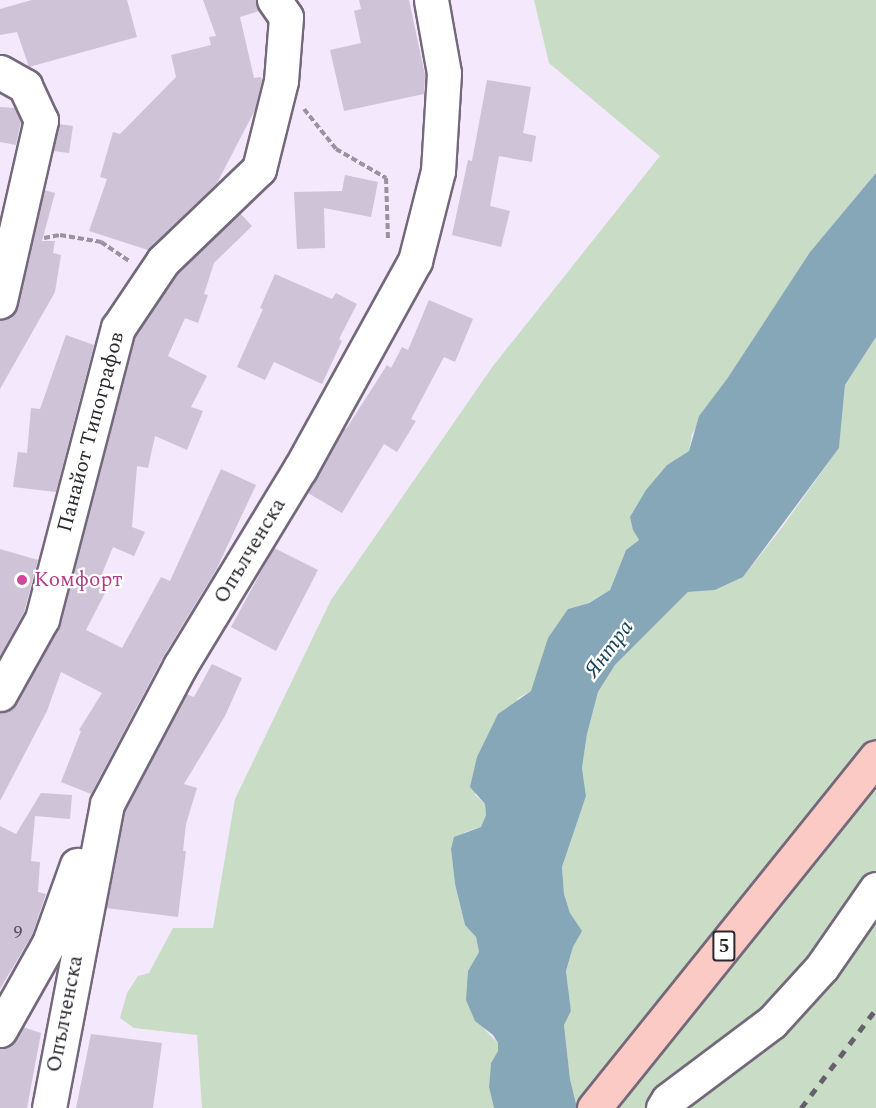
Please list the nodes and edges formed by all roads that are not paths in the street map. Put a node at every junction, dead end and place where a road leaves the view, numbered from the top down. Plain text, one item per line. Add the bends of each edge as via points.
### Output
1 (274, 0) edge
2 (431, 0) edge
3 (0, 72) edge
4 (0, 301) edge
5 (0, 694) edge
6 (876, 757) edge
7 (107, 804) junction
8 (876, 889) edge
9 (0, 1030) edge
10 (49, 1108) edge
11 (594, 1108) edge
12 (663, 1108) edge

1 - 5 street, Панайот Типографов via 286,17 281,81 259,169 163,261 118,328 42,619
2 - 7 street, Опълченска via 444,74 438,171 416,261 300,469 180,666
3 - 4 street via 25,86 41,120
6 - 11 main road, 5
7 - 9 street via 84,847 49,942
7 - 10 street, Опълченска
8 - 12 street via 822,967 772,1022 668,1100

